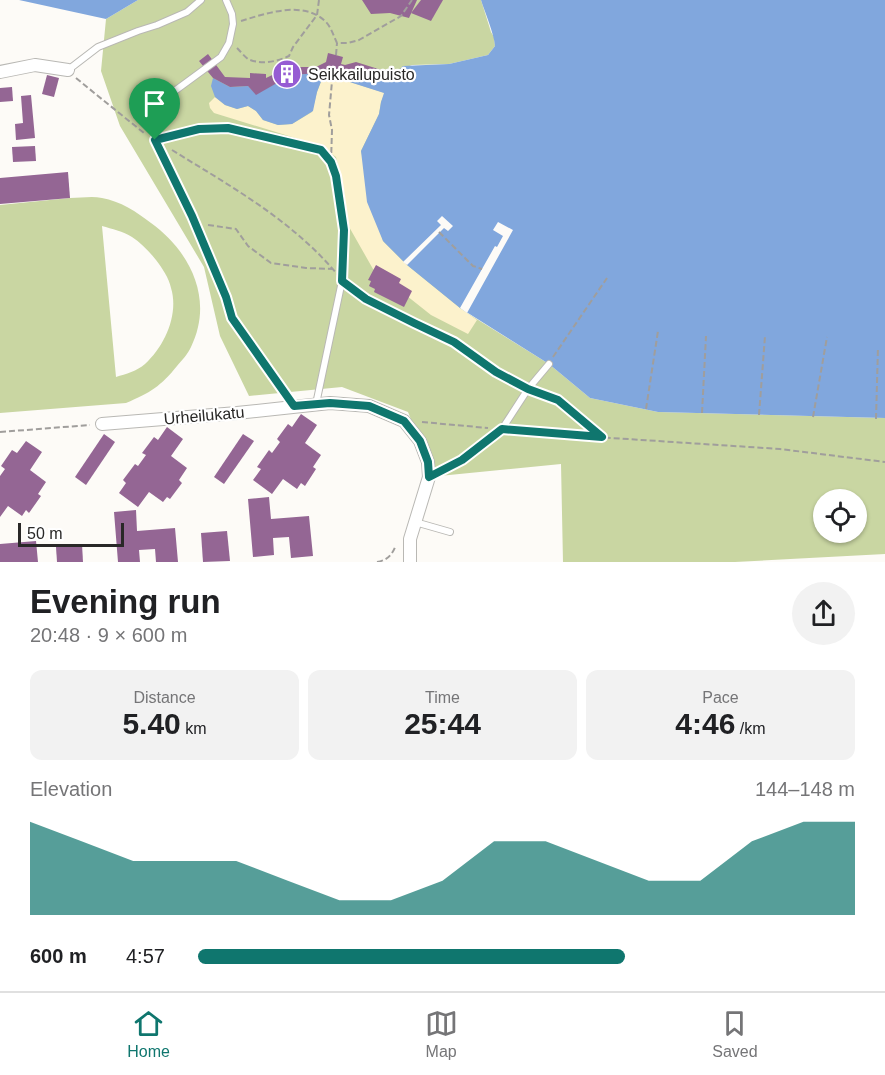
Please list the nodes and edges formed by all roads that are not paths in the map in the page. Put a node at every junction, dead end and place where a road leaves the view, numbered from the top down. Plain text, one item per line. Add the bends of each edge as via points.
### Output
1 (201, 0) edge
2 (226, 0) edge
3 (68, 70) joint
4 (0, 72) edge
5 (342, 281) road end
6 (549, 364) road end
7 (315, 405) junction
8 (294, 406) junction
9 (102, 424) road end
10 (429, 477) junction
11 (415, 522) junction
12 (450, 532) dead end
13 (410, 562) edge

1 - 3 lane via 187,12 98,47
2 - 8 lane via 233,24 229,43 219,59 162,104 156,116 155,140 196,224 232,318
3 - 4 street via 34,65
5 - 7 lane
6 - 10 lane via 502,429 462,460
7 - 8 street, Urheilukatu
7 - 10 street, Urheilukatu via 369,406 404,421 420,441
8 - 9 street, Urheilukatu
10 - 11 street
11 - 12 lane
11 - 13 street

